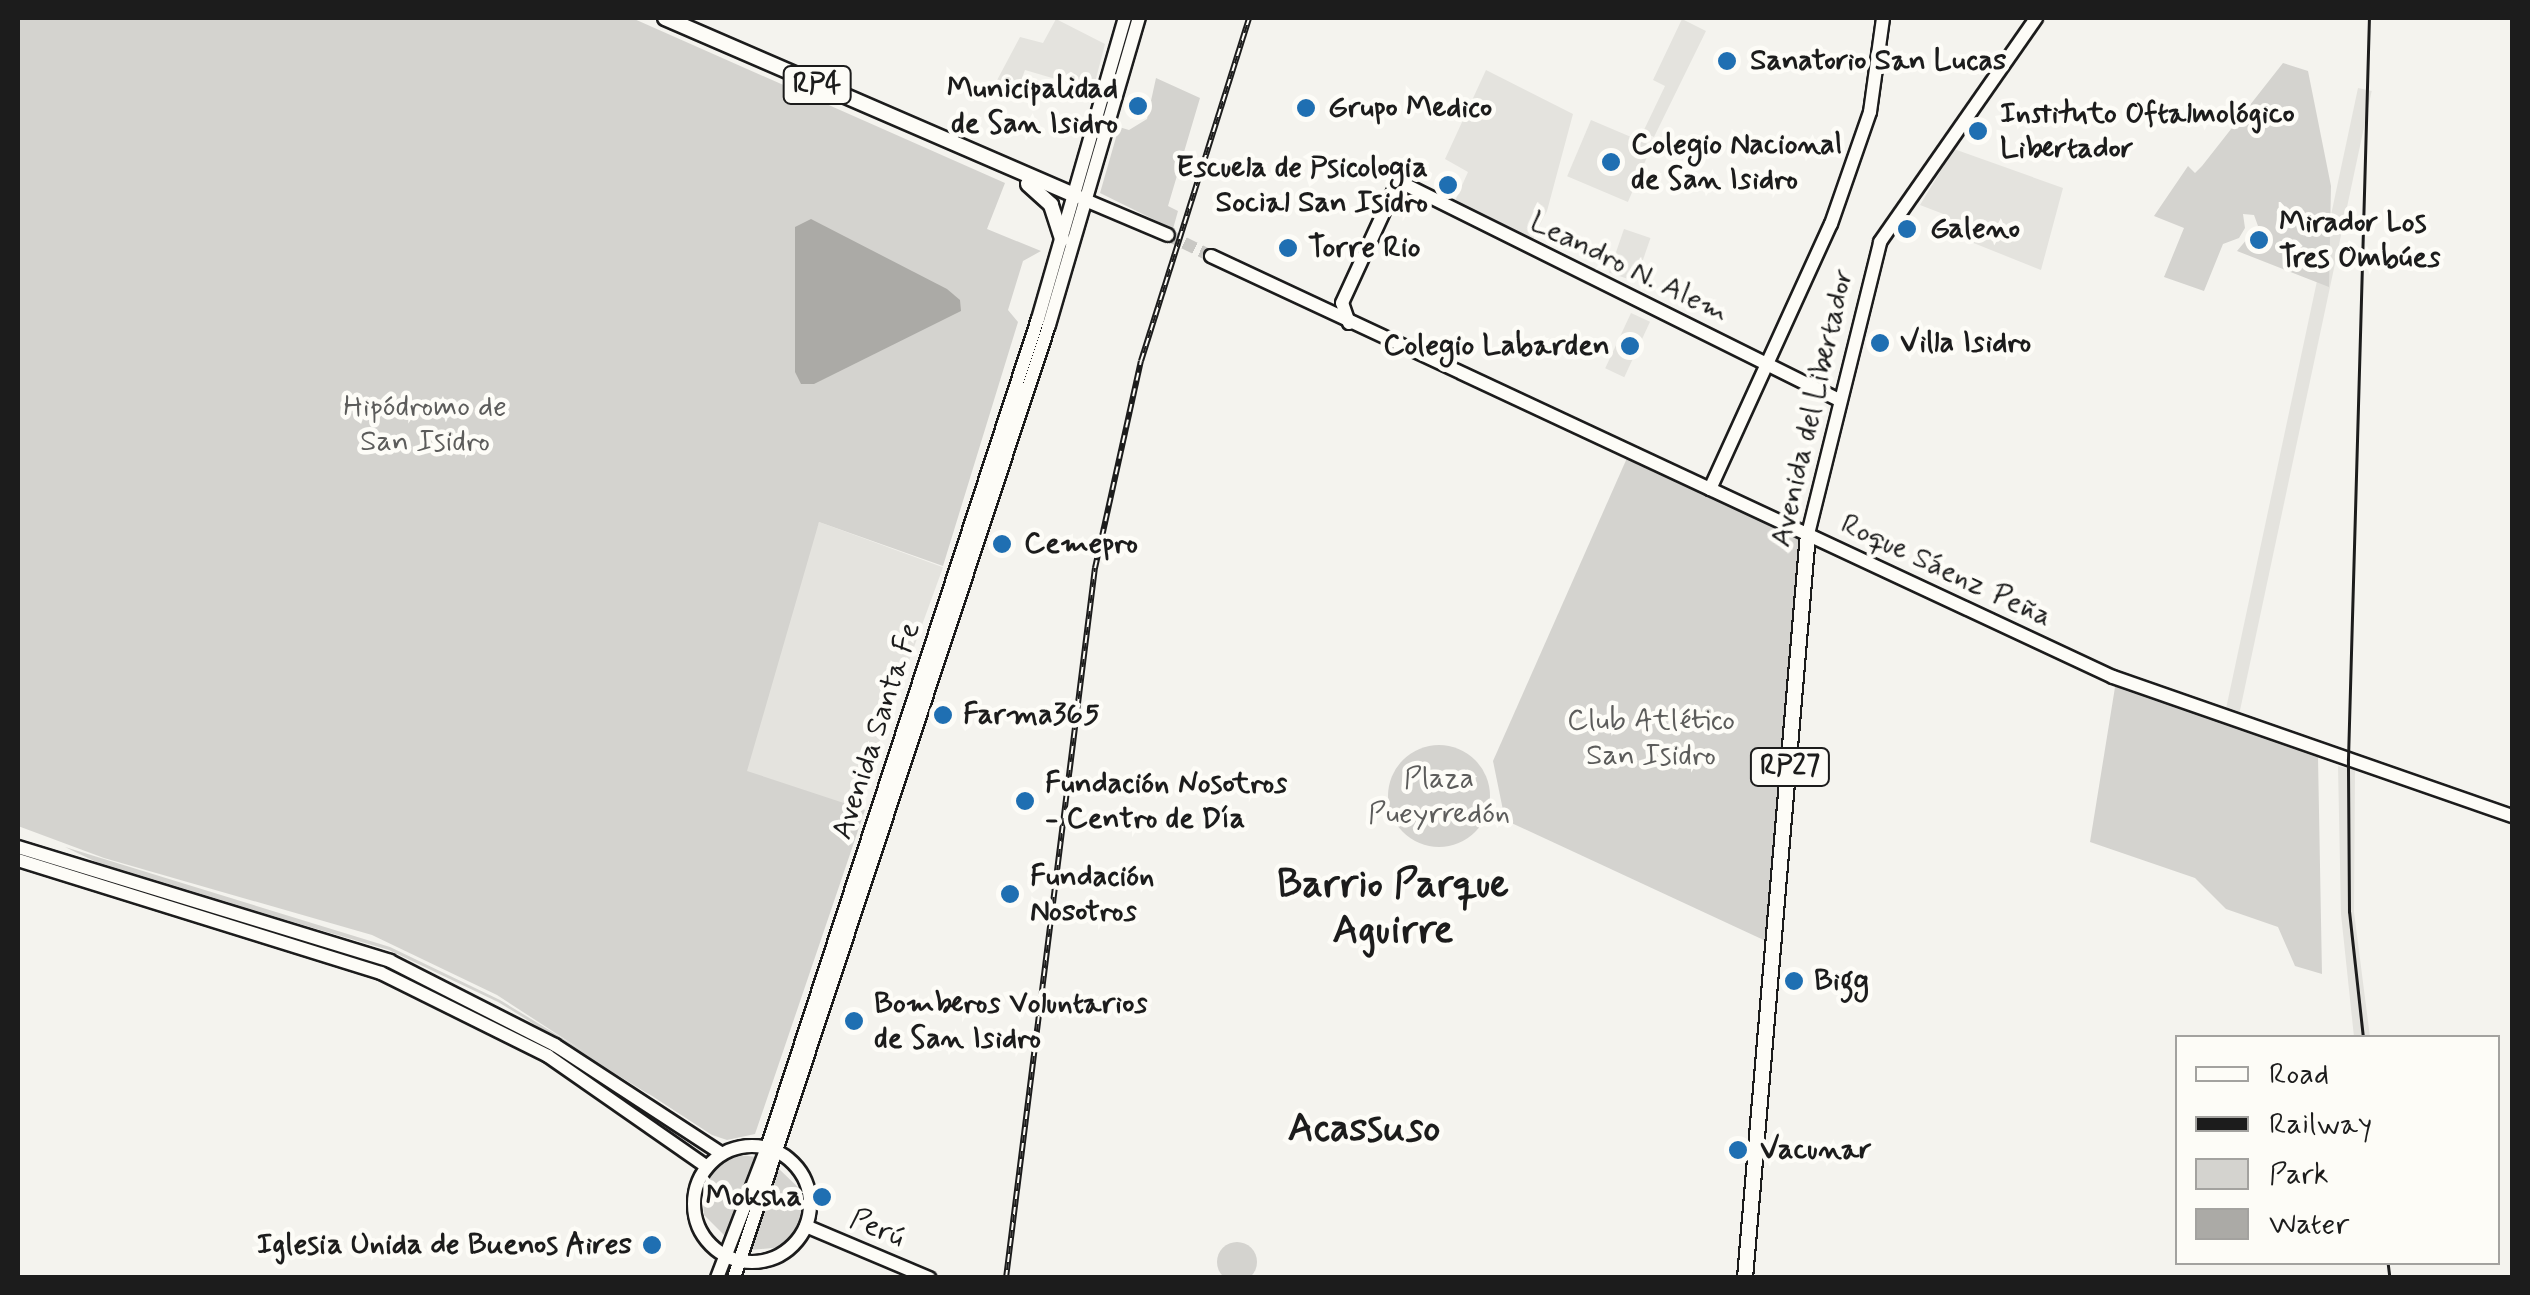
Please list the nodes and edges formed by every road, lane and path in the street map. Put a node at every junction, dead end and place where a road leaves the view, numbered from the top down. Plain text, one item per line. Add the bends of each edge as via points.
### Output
1 (665, 18) edge
2 (1124, 18) edge
3 (1139, 18) edge
4 (1883, 18) edge
5 (2036, 18) edge
6 (908, 126) junction
7 (1028, 184) junction
8 (1081, 198) junction
9 (1168, 235) tunnel mouth
10 (1062, 239) junction
11 (1211, 256) tunnel mouth
12 (1342, 303) junction
13 (1312, 305) junction
14 (1349, 323) junction
15 (1768, 365) junction
16 (1838, 398) junction
17 (1710, 489) junction
18 (1808, 534) junction
19 (2512, 816) edge
20 (18, 847) edge
21 (18, 860) edge
22 (819, 1007) junction
23 (772, 1150) junction
24 (722, 1154) junction
25 (707, 1167) junction
26 (806, 1226) junction
27 (734, 1258) junction
28 (717, 1278) edge
29 (734, 1278) edge
30 (929, 1278) edge
31 (1745, 1278) edge

1 - 6 main road, RP4
2 - 8 main road
3 - 8 main road
4 - 15 main road via 1870,112 1831,224
5 - 16 main road, Avenida del Libertador / RP27 via 1880,242
6 - 7 main road, RP4
6 - 8 main road, RP4
7 - 8 main road, RP4
7 - 10 main road via 1050,205
8 - 9 main road, RP4
8 - 10 main road, Avenida Santa Fe
8 - 22 main road, Avenida Santa Fe
10 - 22 main road, Avenida Santa Fe
11 - 13 main road, Roque Sáenz Peña
12 - 13 main road
12 - 14 main road
12 - 15 main road, Leandro N. Alem via 1398,182
13 - 14 main road, Roque Sáenz Peña
14 - 17 main road, Roque Sáenz Peña
15 - 16 main road, Leandro N. Alem
15 - 17 main road
16 - 18 main road, Avenida del Libertador / RP27
17 - 18 main road, Roque Sáenz Peña
18 - 19 main road, Roque Sáenz Peña via 2114,677
18 - 31 main road, Avenida del Libertador / RP27
20 - 24 main road via 390,961 556,1045
21 - 25 main road via 381,973 548,1056
22 - 23 main road, Avenida Santa Fe
23 - 24 main road
23 - 26 main road via 806,1184
23 - 27 main road, Avenida Santa Fe
24 - 25 main road
25 - 27 main road via 696,1192 696,1217 707,1240
26 - 27 main road via 775,1257
26 - 30 main road, Perú
27 - 28 main road, Avenida Santa Fe
27 - 29 main road, Avenida Santa Fe

